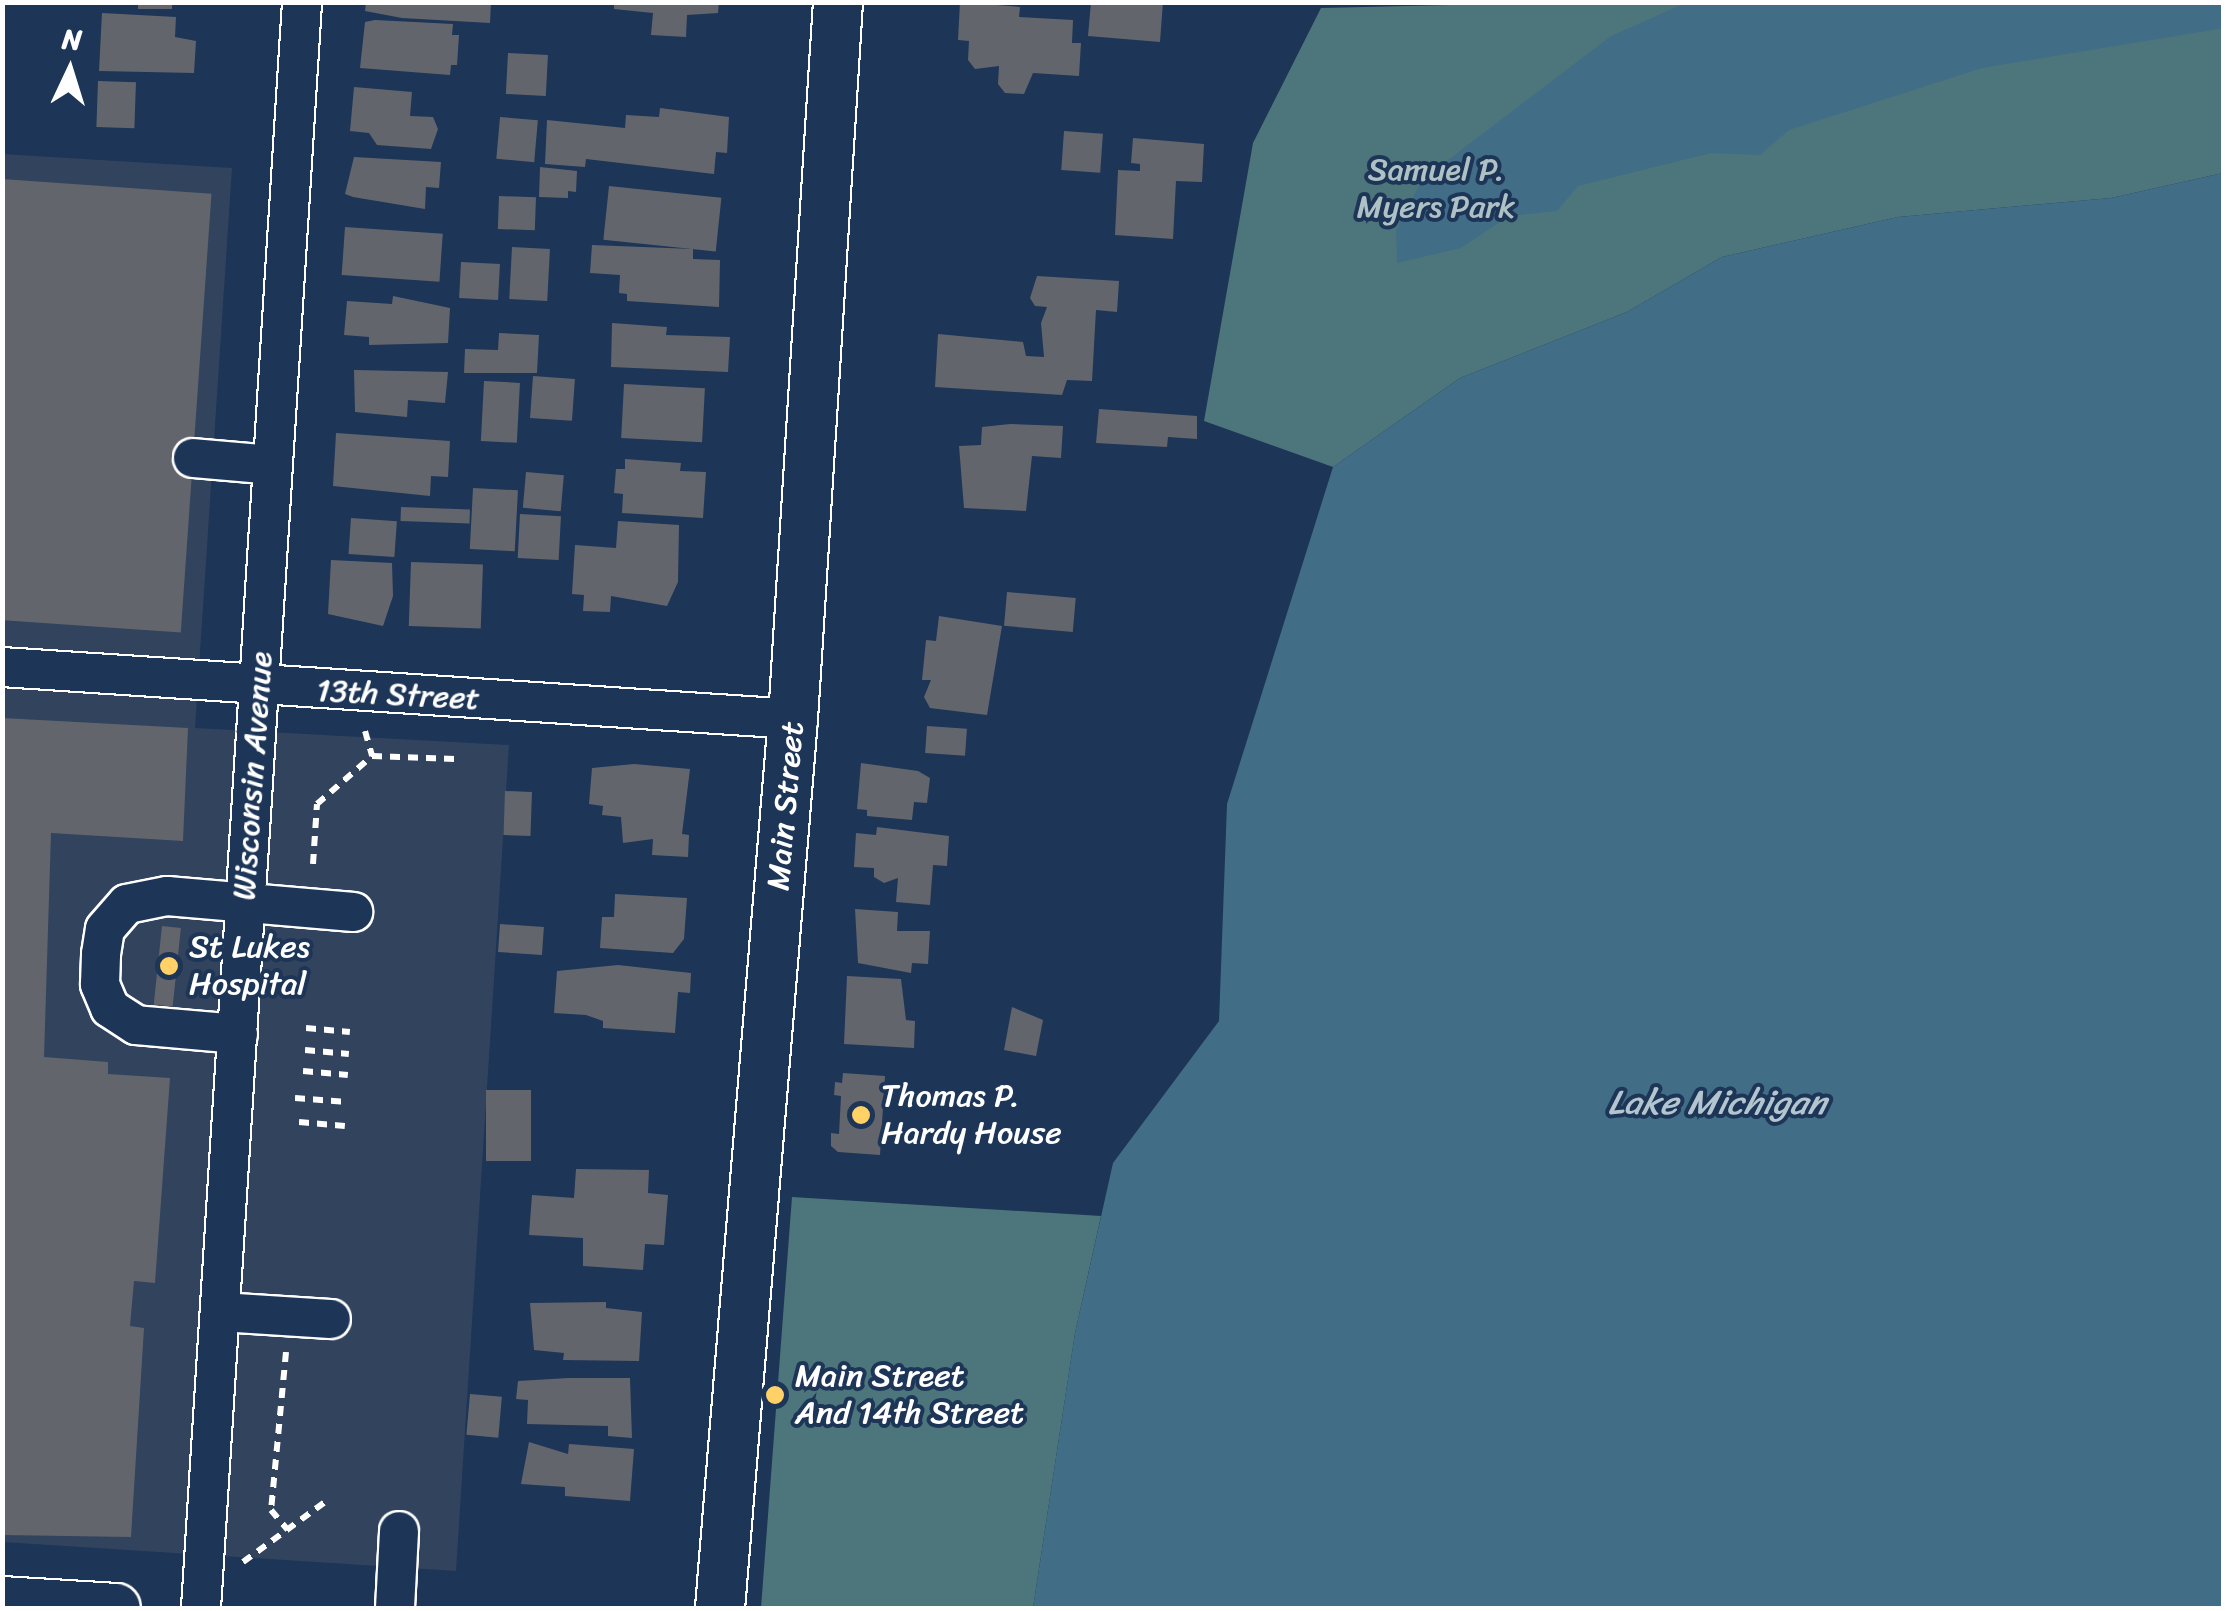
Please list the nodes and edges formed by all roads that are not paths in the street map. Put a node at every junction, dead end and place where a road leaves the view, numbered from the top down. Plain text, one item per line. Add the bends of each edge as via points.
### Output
1 (302, 2) edge
2 (838, 2) edge
3 (193, 458) dead end
4 (273, 465) junction
5 (2, 668) edge
6 (259, 686) junction
7 (793, 719) junction
8 (245, 902) junction
9 (353, 912) dead end
10 (238, 1034) junction
11 (220, 1312) junction
12 (331, 1318) dead end
13 (399, 1531) dead end
14 (2, 1601) edge
15 (116, 1608) edge
16 (202, 1608) edge
17 (395, 1608) edge
18 (720, 1608) edge

1 - 4 street, Wisconsin Avenue
2 - 7 main road, Main Street
3 - 4 street
4 - 6 street, Wisconsin Avenue
5 - 6 street, 13th Street
6 - 7 street, 13th Street
6 - 8 street, Wisconsin Avenue
7 - 18 main road, Main Street
8 - 9 street
8 - 10 street, Wisconsin Avenue
8 - 10 street via 167,896 127,904 105,929 101,954 100,984 110,1008 136,1025
10 - 11 street, Wisconsin Avenue
11 - 12 street
11 - 16 street, Wisconsin Avenue
13 - 17 street
14 - 15 main road

